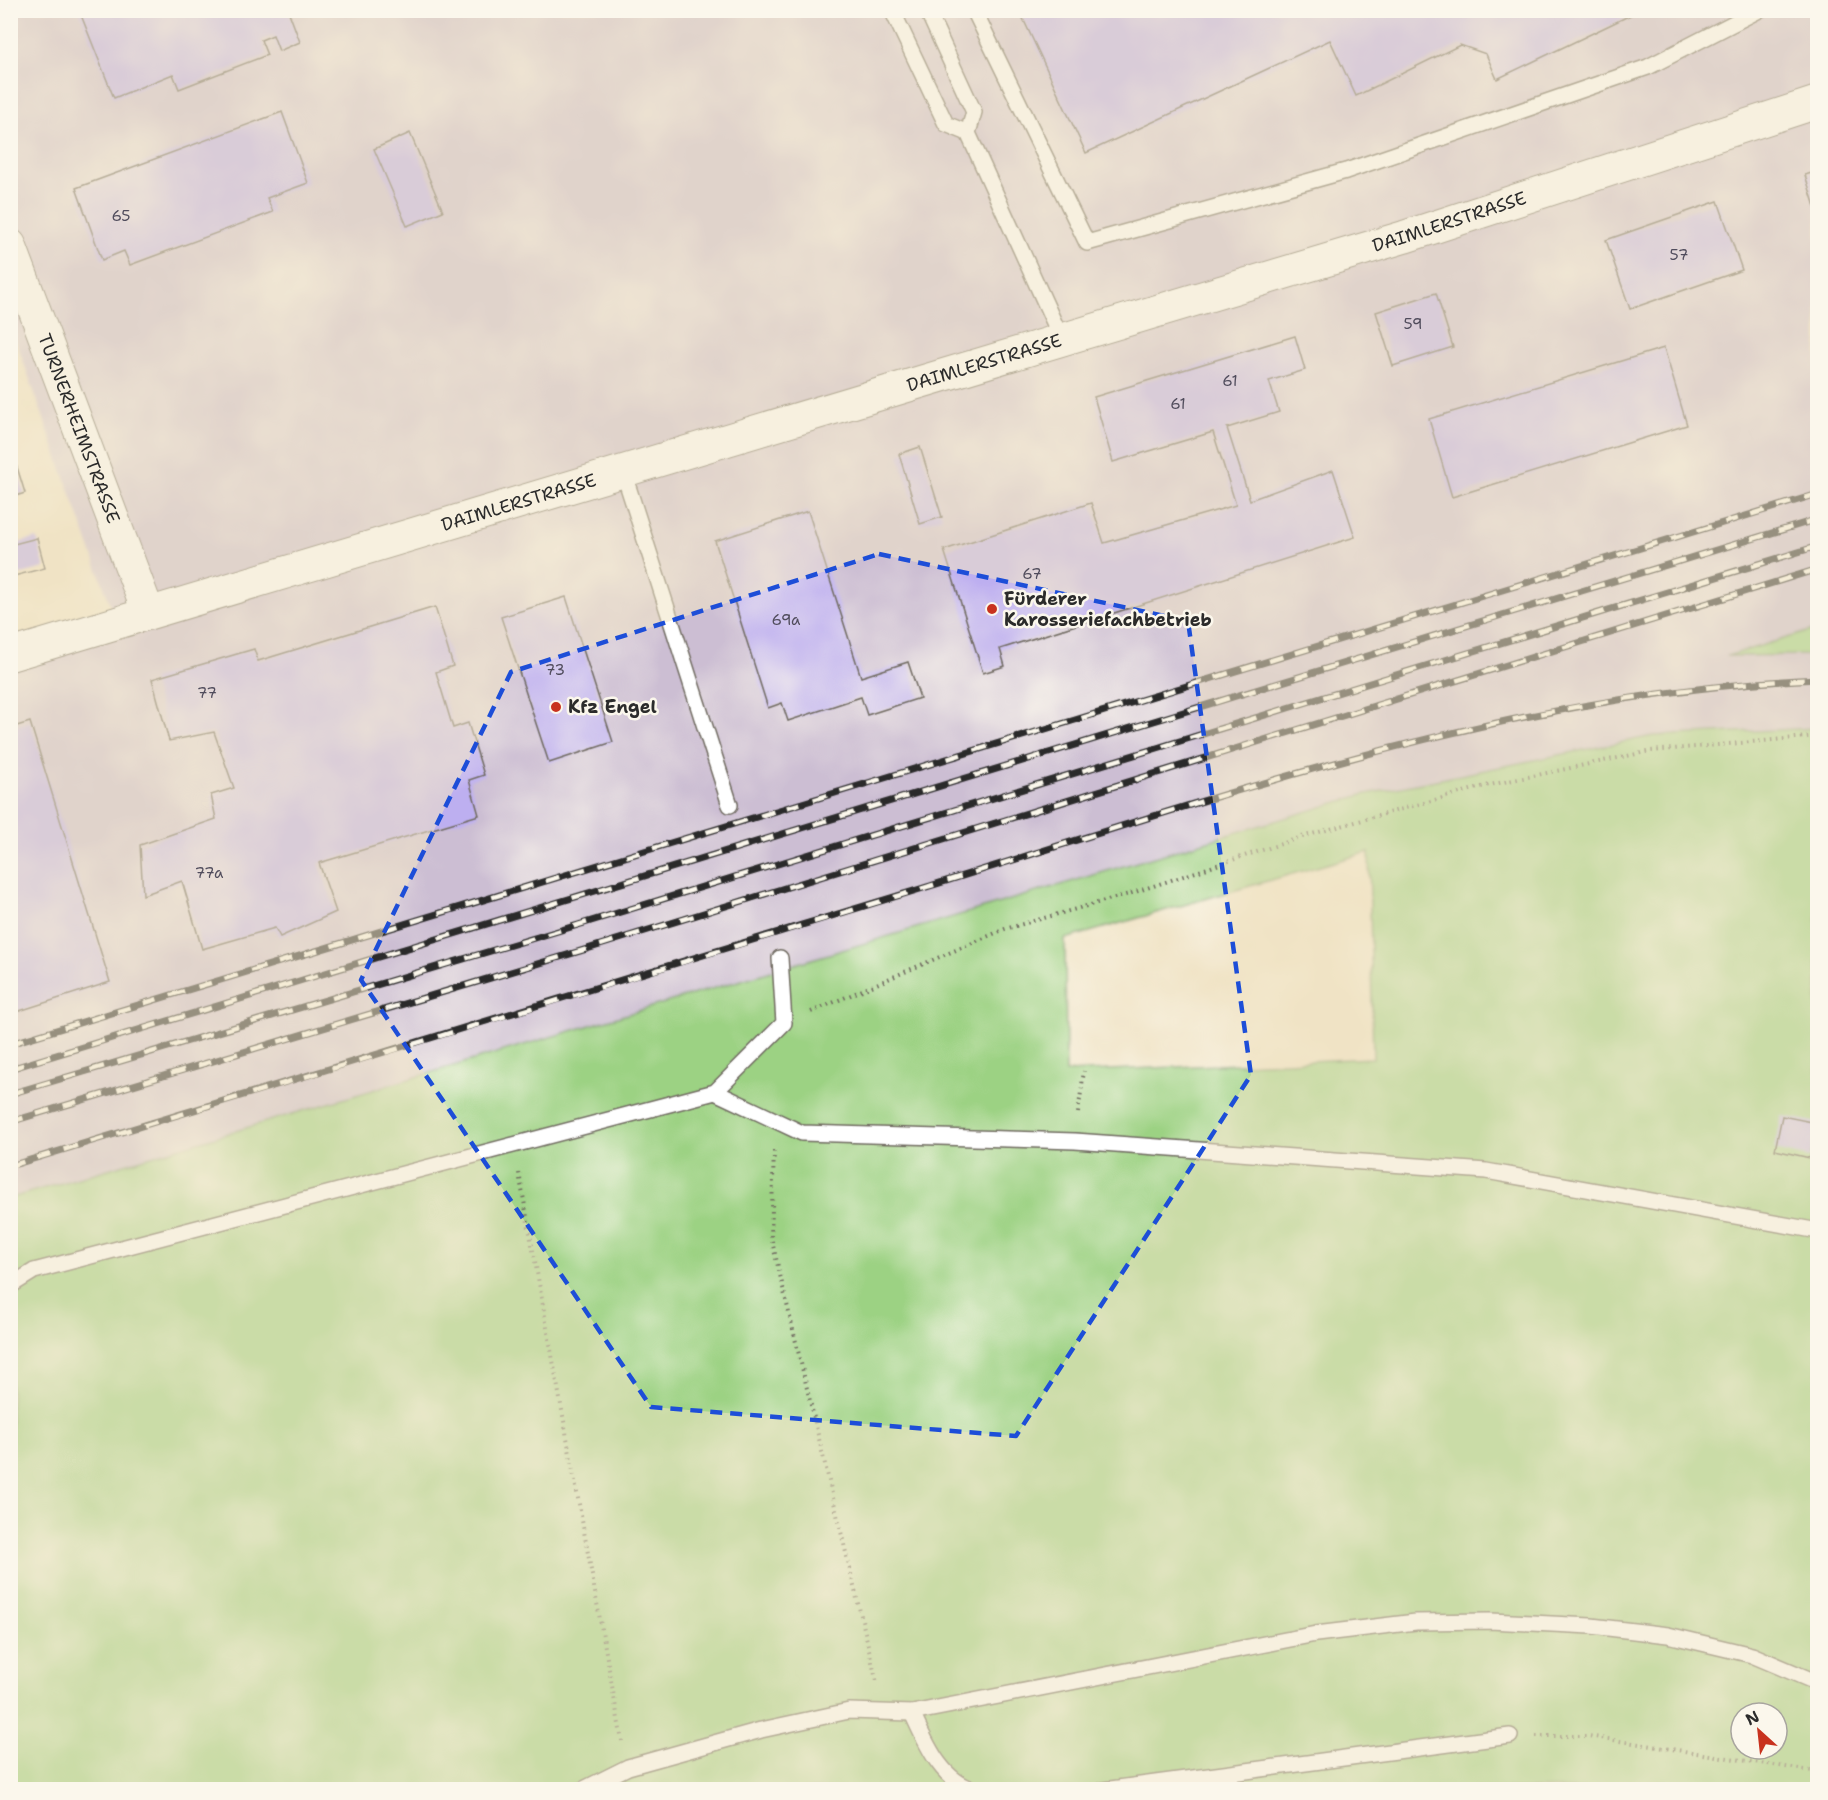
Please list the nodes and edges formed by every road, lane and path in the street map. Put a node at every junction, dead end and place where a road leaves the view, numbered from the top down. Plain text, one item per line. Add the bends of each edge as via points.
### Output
1 (892, 10) edge
2 (927, 10) edge
3 (974, 10) edge
4 (1759, 10) edge
5 (1818, 102) edge
6 (968, 133) junction
7 (10, 245) edge
8 (1062, 340) junction
9 (622, 471) junction
10 (148, 612) junction
11 (10, 656) edge
12 (1818, 736) edge
13 (730, 805) dead end
14 (780, 958) dead end
15 (784, 1023) junction
16 (1084, 1071) dead end
17 (715, 1092) junction
18 (775, 1120) junction
19 (1075, 1141) junction
20 (514, 1146) junction
21 (1813, 1230) dead end
22 (10, 1286) edge
23 (1818, 1683) edge
24 (885, 1712) junction
25 (912, 1713) junction
26 (1510, 1736) joint
27 (628, 1767) junction
28 (1818, 1772) edge
29 (271, 1783) dead end
30 (279, 1790) edge
31 (582, 1790) edge
32 (975, 1790) edge
33 (1103, 1790) edge

1 - 6 lane via 946,124
2 - 6 lane via 974,112
3 - 4 lane via 1087,243 1369,164 1648,67
5 - 8 street, DAIMLERSTRASSE via 1415,233
6 - 8 lane
7 - 10 street, TURNERHEIMSTRASSE
8 - 9 street, DAIMLERSTRASSE
9 - 10 street, DAIMLERSTRASSE
9 - 13 lane
10 - 11 street, DAIMLERSTRASSE
12 - 15 path via 1651,751 1485,786 1372,817 1005,929
14 - 15 lane
15 - 17 lane
16 - 19 path
17 - 18 lane
17 - 20 lane
18 - 19 lane via 802,1132
18 - 24 path via 771,1237
19 - 21 lane via 1486,1171
20 - 22 lane via 34,1271
20 - 27 path
23 - 25 lane via 1752,1655 1668,1635 1591,1626 1416,1622 1316,1635
24 - 25 lane
24 - 27 lane via 849,1711 805,1720
25 - 32 lane via 933,1756 959,1786
26 - 28 path via 1588,1736
26 - 33 lane
27 - 31 lane
29 - 30 path

